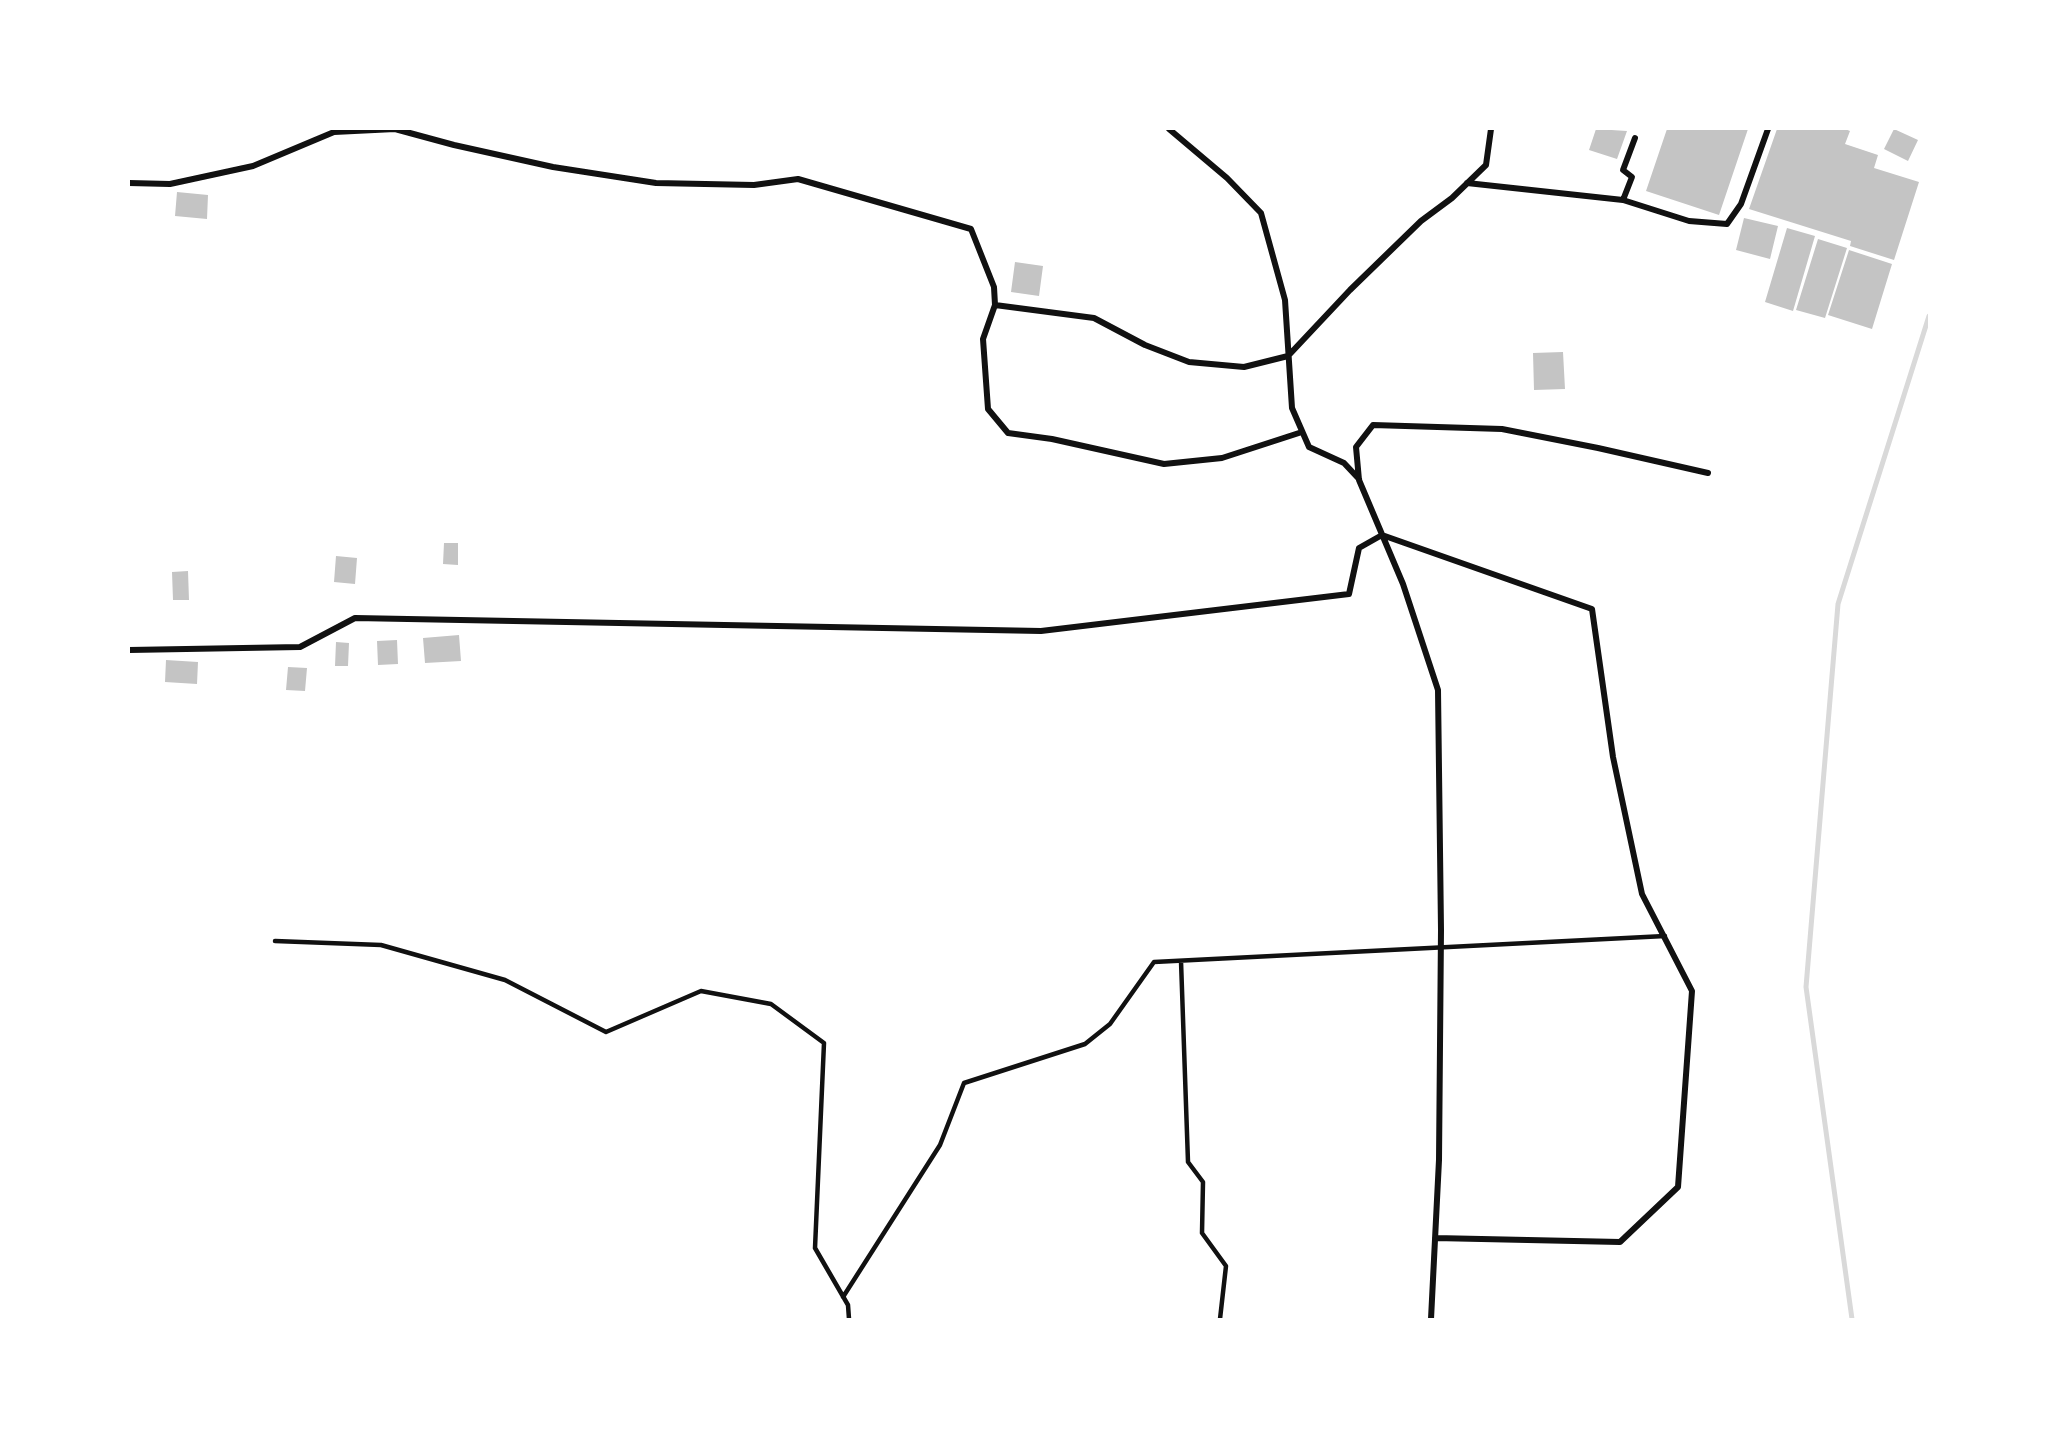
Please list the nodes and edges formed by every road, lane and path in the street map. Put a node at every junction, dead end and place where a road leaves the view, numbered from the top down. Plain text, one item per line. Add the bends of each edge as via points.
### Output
1 (1168, 129) edge
2 (1491, 129) edge
3 (1768, 129) edge
4 (1635, 138) dead end
5 (129, 183) edge
6 (1467, 183) junction
7 (1623, 200) junction
8 (995, 305) junction
9 (1288, 356) junction
10 (1302, 432) junction
11 (1708, 473) dead end
12 (1359, 480) junction
13 (1383, 535) junction
14 (129, 650) edge
15 (1665, 936) junction
16 (275, 941) dead end
17 (1441, 947) junction
18 (1181, 961) junction
19 (1435, 1238) junction
20 (843, 1296) junction
21 (849, 1319) edge
22 (1220, 1319) edge
23 (1431, 1319) edge

1 - 9 street via 1262,213 1285,300
2 - 6 street via 1486,165
3 - 7 street via 1741,204 1727,224 1689,221
4 - 7 street via 1623,170 1632,177
5 - 8 street via 170,184 253,166 334,132 395,129 553,167 656,183 754,185 798,178 971,229 994,287
6 - 7 street
6 - 9 street via 1421,221
8 - 9 street via 1094,318 1145,345 1189,362 1244,368
8 - 10 street via 982,339 988,409 1008,433 1164,464 1222,458
9 - 10 street via 1292,408
10 - 12 street via 1309,447 1344,463
11 - 12 street via 1502,429 1373,424 1356,447
12 - 13 street
13 - 14 street via 1359,548 1349,594 1041,631 355,618 300,647
13 - 15 street via 1592,609 1613,757 1642,894
13 - 17 street via 1438,690
15 - 17 lane
15 - 19 street via 1692,991 1678,1187 1620,1242
16 - 20 lane via 381,945 505,980 606,1032 701,991 771,1004 824,1043 815,1248
17 - 18 lane
17 - 19 street
18 - 20 lane via 1154,962 1110,1024 1085,1044 964,1083 940,1145
18 - 22 lane via 1188,1161 1203,1182 1202,1233 1226,1266
19 - 23 street
20 - 21 lane

